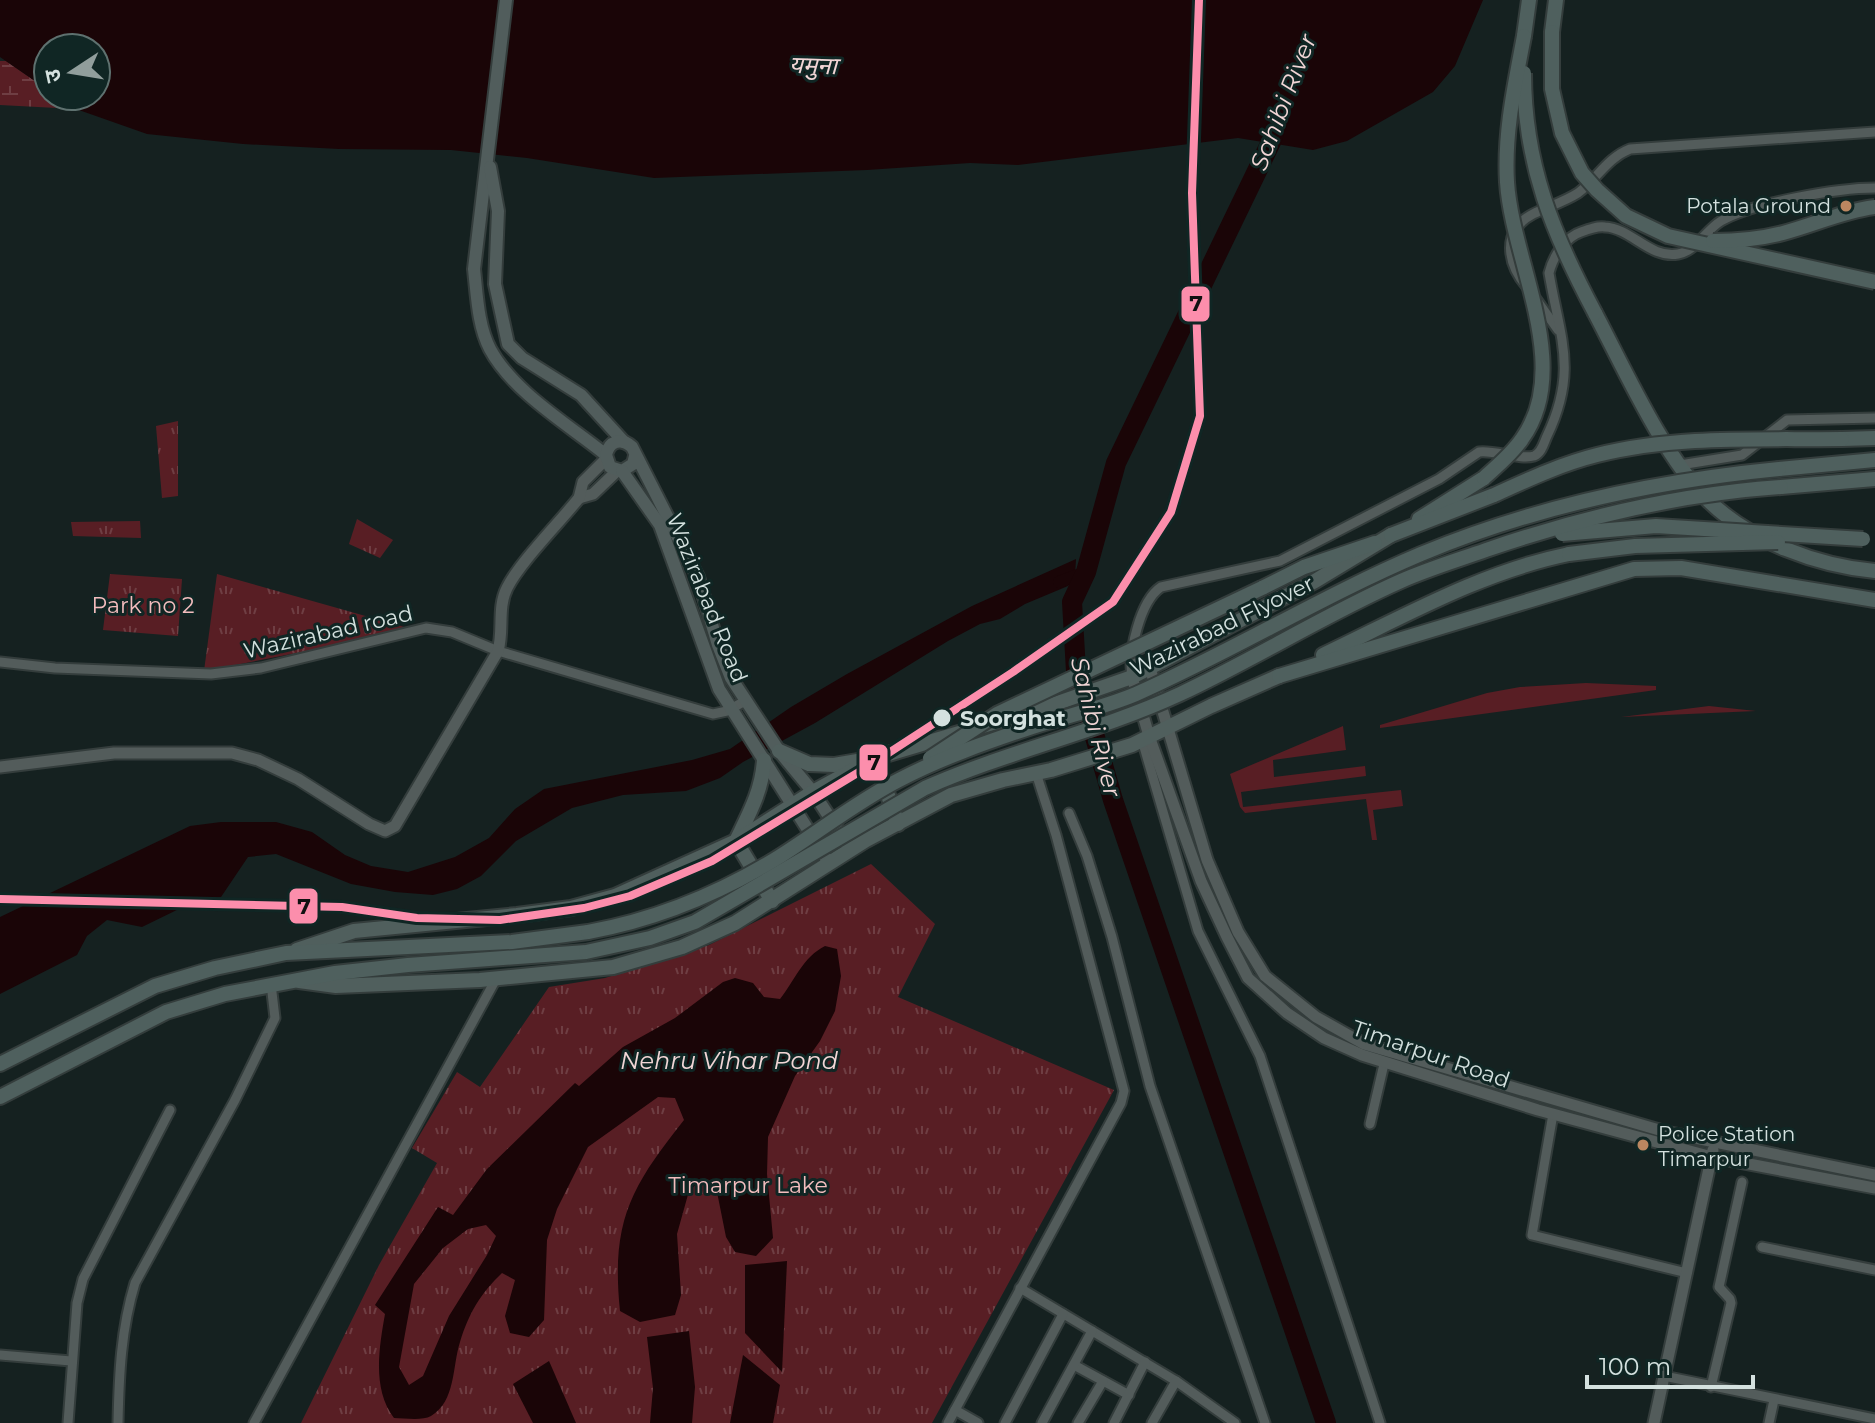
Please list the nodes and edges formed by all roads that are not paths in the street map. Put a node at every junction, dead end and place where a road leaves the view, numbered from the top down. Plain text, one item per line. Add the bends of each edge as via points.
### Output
1 (506, 0) edge
2 (1529, 0) edge
3 (1556, 0) edge
4 (1524, 36) junction
5 (1875, 132) edge
6 (489, 160) junction
7 (1875, 188) edge
8 (1875, 207) edge
9 (1685, 241) junction
10 (1875, 282) edge
11 (1560, 334) junction
12 (1875, 418) edge
13 (1875, 438) edge
14 (624, 442) junction
15 (635, 456) junction
16 (606, 457) junction
17 (1875, 460) edge
18 (1680, 465) junction
19 (620, 471) junction
20 (1875, 479) edge
21 (579, 498) junction
22 (1391, 535) junction
23 (1869, 540) edge
24 (1510, 542) junction
25 (1375, 543) junction
26 (1875, 571) edge
27 (1875, 600) edge
28 (498, 651) junction
29 (0, 662) edge
30 (1150, 668) junction
31 (1279, 676) junction
32 (1132, 677) junction
33 (747, 704) junction
34 (734, 713) junction
35 (1166, 727) junction
36 (930, 741) junction
37 (1141, 741) junction
38 (779, 751) junction
39 (875, 758) junction
40 (764, 760) junction
41 (0, 767) edge
42 (1044, 772) junction
43 (897, 781) junction
44 (813, 792) junction
45 (951, 795) junction
46 (793, 805) junction
47 (1069, 813) dead end
48 (898, 824) junction
49 (736, 841) junction
50 (851, 850) junction
51 (829, 863) junction
52 (772, 901) junction
53 (286, 953) junction
54 (496, 979) junction
55 (295, 980) junction
56 (271, 984) junction
57 (0, 1064) edge
58 (1384, 1064) junction
59 (0, 1097) edge
60 (170, 1110) dead end
61 (1553, 1114) junction
62 (1370, 1124) dead end
63 (1714, 1143) junction
64 (1712, 1157) junction
65 (1875, 1175) edge
66 (1742, 1182) dead end
67 (1875, 1188) edge
68 (1762, 1247) dead end
69 (1875, 1270) edge
70 (1687, 1273) junction
71 (1020, 1288) junction
72 (1063, 1314) junction
73 (1092, 1331) junction
74 (0, 1355) edge
75 (71, 1361) junction
76 (1145, 1362) junction
77 (1074, 1365) junction
78 (1664, 1376) junction
79 (1103, 1381) junction
80 (1176, 1381) junction
81 (1711, 1387) junction
82 (1129, 1395) junction
83 (1774, 1400) junction
84 (955, 1410) junction
85 (1872, 1420) edge
86 (68, 1423) edge
87 (118, 1423) edge
88 (254, 1423) edge
89 (948, 1423) edge
90 (978, 1423) edge
91 (1005, 1423) edge
92 (1042, 1423) edge
93 (1078, 1423) edge
94 (1114, 1423) edge
95 (1152, 1423) edge
96 (1235, 1423) edge
97 (1265, 1423) edge
98 (1380, 1423) edge
99 (1654, 1423) edge
100 (1769, 1423) edge

1 - 6 main road
2 - 4 highway
3 - 9 highway, bridge via 1555,111 1582,173 1626,216
4 - 18 highway, bridge via 1529,135 1559,242 1639,398
4 - 22 highway, bridge via 1512,103 1507,181 1541,344 1537,410 1523,438 1484,478
5 - 11 street via 1621,153 1579,192 1524,220 1509,243 1515,273
6 - 14 main road via 498,211 495,284 508,344 581,395
6 - 16 main road via 474,269 489,347 551,414
7 - 11 street via 1820,193 1733,216 1673,255 1609,227 1571,235 1549,273
8 - 9 highway, bridge via 1766,236
9 - 10 highway, bridge
11 - 32 street via 1563,395 1536,455 1479,452 1439,479 1280,561 1161,587 1142,616 1132,652
12 - 18 street via 1787,420 1742,455
13 - 22 highway, bridge via 1696,441 1620,450 1547,471
14 - 15 main road
14 - 16 main road via 612,444
15 - 19 main road via 633,464
15 - 33 main road, Wazirabad Road via 698,577 718,645
16 - 19 main road via 610,467
16 - 21 street via 583,482
17 - 43 highway, Wazirabad Flyover, bridge via 1704,477 1554,508 1424,553 1127,698 989,742
18 - 26 highway via 1709,501 1760,536 1837,565
19 - 21 street via 593,494
19 - 34 main road, Wazirabad Road via 660,525 709,665
20 - 24 highway, Wazirabad Flyover, bridge via 1732,490 1659,502
21 - 28 street via 507,588
22 - 25 main road
23 - 24 highway, bridge via 1656,526
23 - 31 highway, bridge via 1635,546 1569,554 1480,581
24 - 55 highway, Wazirabad Flyover, bridge via 1402,581 1178,695 925,788 695,922 586,952 408,965
25 - 30 main road via 1315,581
25 - 43 highway, bridge via 1304,567 997,714
27 - 31 highway via 1681,568 1634,569
28 - 29 street, Wazirabad road via 452,632 426,628 261,668 211,674
28 - 34 street, Wazirabad road via 713,714
28 - 41 street via 395,826 385,831 298,779 232,753 114,753
30 - 32 main road
30 - 35 street, Timarpur Road
31 - 35 main road
32 - 36 main road
32 - 37 street, Timarpur Road
33 - 34 street, Wazirabad road
33 - 38 main road, Wazirabad Road
34 - 40 main road, Wazirabad Road
35 - 37 main road
35 - 63 street, Timarpur Road via 1207,860 1238,932 1265,976 1281,991 1364,1044
36 - 39 main road
36 - 45 main road
37 - 42 main road
37 - 58 street, Timarpur Road via 1248,978 1324,1038
37 - 98 street via 1198,931 1260,1056
38 - 39 main road via 809,764
38 - 44 main road, Wazirabad Road
39 - 44 main road
39 - 48 main road
40 - 46 main road, Wazirabad Road
40 - 49 main road via 763,779
42 - 45 main road
42 - 71 street via 1124,1091
43 - 53 highway, Wazirabad Flyover, bridge via 776,859 665,912 588,932 512,942
44 - 46 main road
44 - 50 main road, Wazirabad Road
45 - 48 main road
46 - 49 main road
46 - 51 main road, Wazirabad Road
47 - 97 street via 1112,937 1150,1086
48 - 50 main road
49 - 52 main road
49 - 53 main road via 615,896 571,908 354,931
50 - 51 main road
51 - 52 main road
52 - 54 main road via 682,947 613,967
53 - 57 highway, Wazirabad Flyover via 155,986
54 - 55 main road via 336,986
54 - 88 street
55 - 56 highway, Wazirabad Flyover
56 - 59 highway, Wazirabad Flyover via 166,1012
56 - 87 street via 275,1018 135,1283 123,1335
58 - 61 street, Timarpur Road
58 - 62 street
60 - 75 street via 83,1279
61 - 64 street, Timarpur Road
61 - 70 street via 1532,1235
63 - 64 street
63 - 65 street, Timarpur Road
64 - 67 street, Timarpur Road
64 - 70 street
66 - 81 street via 1719,1287 1731,1303
68 - 69 street
70 - 78 street
71 - 72 street
71 - 84 street
72 - 73 street
72 - 91 street
73 - 76 street
73 - 77 street
74 - 75 street
75 - 86 street
76 - 80 street
76 - 82 street
77 - 79 street
77 - 92 street
78 - 81 street
78 - 99 street
79 - 82 street
79 - 93 street
80 - 95 street
80 - 96 street
81 - 83 street
82 - 94 street
83 - 85 street
83 - 100 street
84 - 89 street
84 - 90 street

